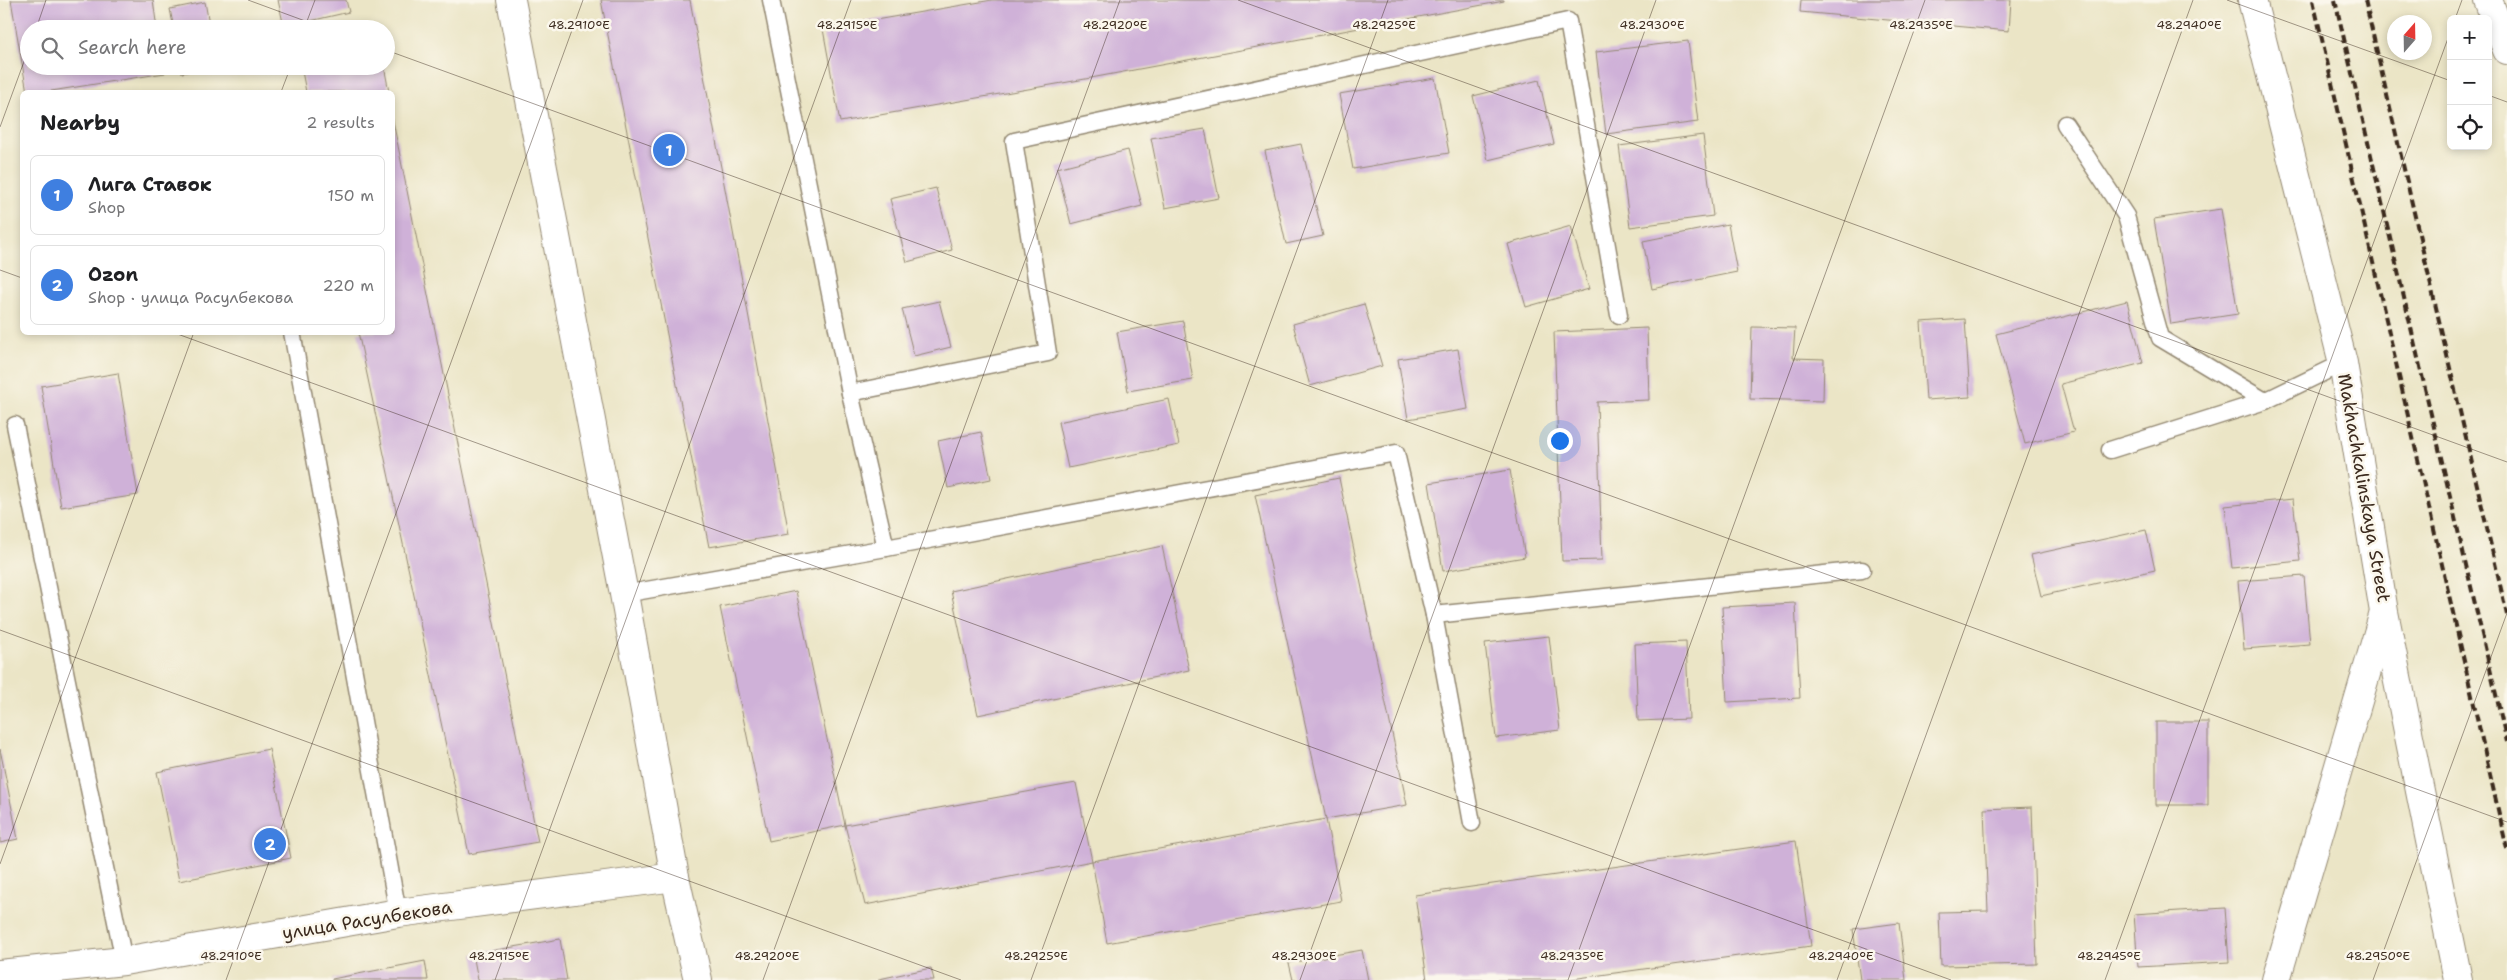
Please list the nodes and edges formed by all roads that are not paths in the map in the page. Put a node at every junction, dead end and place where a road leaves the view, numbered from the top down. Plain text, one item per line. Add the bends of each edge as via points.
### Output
1 (511, 0) edge
2 (771, 0) edge
3 (2252, 0) edge
4 (2488, 0) edge
5 (2507, 50) edge
6 (2065, 124) dead end
7 (1619, 315) dead end
8 (293, 335) edge
9 (2342, 362) junction
10 (850, 393) junction
11 (2265, 401) junction
12 (15, 425) dead end
13 (2110, 450) dead end
14 (886, 548) junction
15 (1862, 570) dead end
16 (624, 594) junction
17 (2384, 612) junction
18 (1434, 615) junction
19 (1472, 823) dead end
20 (675, 877) junction
21 (398, 913) junction
22 (124, 961) junction
23 (0, 974) edge
24 (698, 980) edge
25 (2276, 980) edge
26 (2458, 980) edge

1 - 16 street
2 - 10 lane
3 - 9 street, Makhachkalinskaya Street
4 - 5 street
6 - 11 lane via 2126,216 2160,338
7 - 10 lane via 1568,21 1014,141 1048,352
8 - 21 lane
9 - 11 lane
9 - 17 street, Makhachkalinskaya Street
10 - 14 lane
11 - 13 lane
12 - 22 lane
14 - 16 lane
14 - 18 lane via 1396,453
15 - 18 lane
16 - 20 street
17 - 25 street
17 - 26 street, Makhachkalinskaya Street
18 - 19 lane
20 - 21 street, улица Расулбекова
20 - 24 street
21 - 22 street, улица Расулбекова
22 - 23 street, улица Расулбекова

